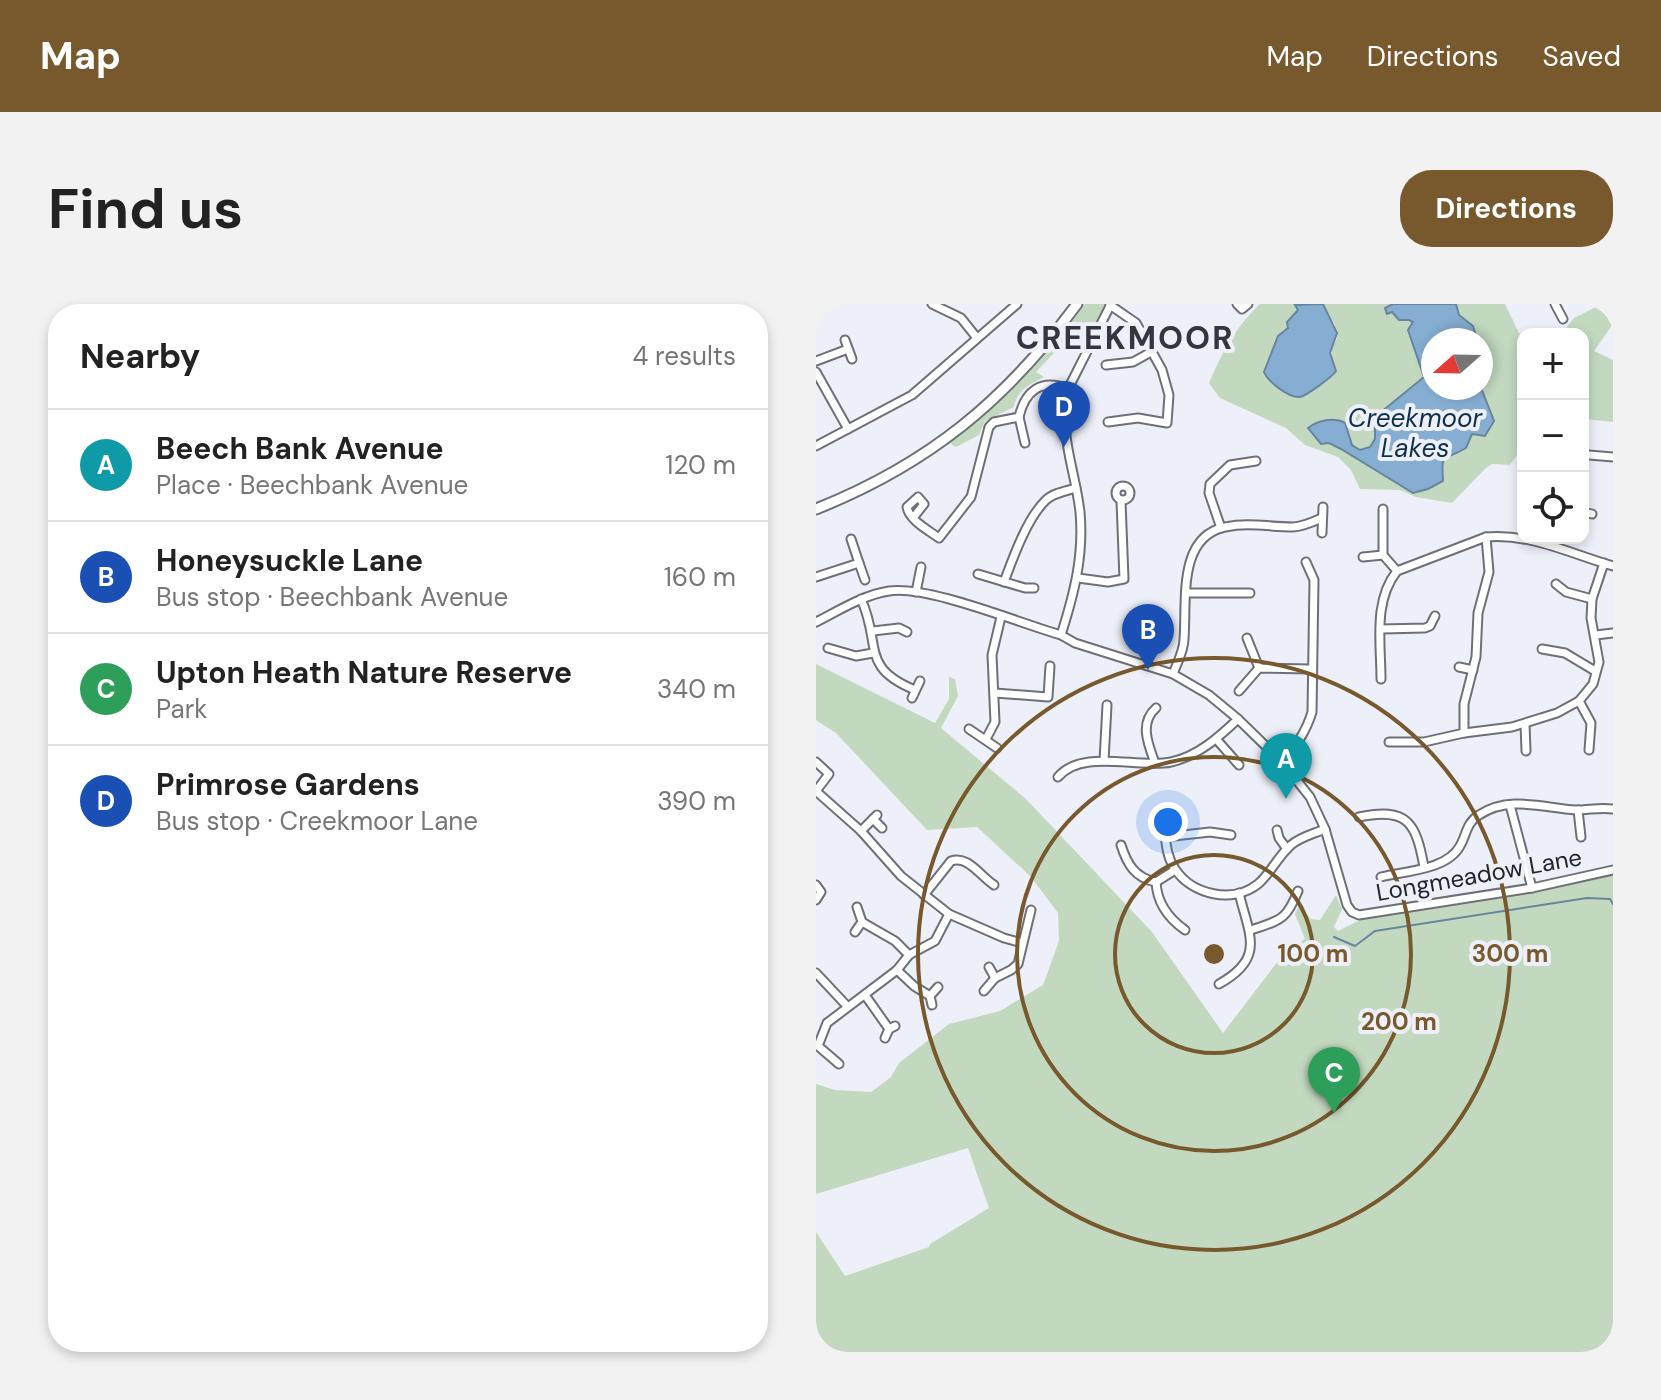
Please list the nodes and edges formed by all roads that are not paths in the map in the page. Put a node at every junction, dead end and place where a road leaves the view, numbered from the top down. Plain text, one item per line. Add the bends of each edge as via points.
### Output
1 (932, 304) edge
2 (1017, 304) edge
3 (1077, 304) edge
4 (1555, 304) edge
5 (1110, 305) edge
6 (1242, 306) edge
7 (1234, 318) dead end
8 (1563, 319) dead end
9 (977, 338) junction
10 (1151, 352) junction
11 (852, 359) dead end
12 (816, 361) edge
13 (1106, 365) dead end
14 (816, 372) edge
15 (1068, 389) junction
16 (1019, 417) junction
17 (1108, 422) dead end
18 (848, 429) junction
19 (1025, 443) dead end
20 (1599, 445) dead end
21 (816, 446) edge
22 (1613, 457) edge
23 (1256, 461) dead end
24 (1076, 488) junction
25 (1121, 501) dead end
26 (1323, 507) dead end
27 (816, 509) edge
28 (1383, 509) dead end
29 (1589, 513) edge
30 (1592, 514) dead end
31 (913, 518) dead end
32 (1322, 518) junction
33 (1221, 528) junction
34 (1322, 533) dead end
35 (1486, 537) junction
36 (1517, 537) edge
37 (851, 539) dead end
38 (1556, 544) edge
39 (1383, 555) junction
40 (1363, 557) dead end
41 (1306, 562) dead end
42 (859, 563) junction
43 (1604, 563) junction
44 (1613, 566) edge
45 (921, 567) dead end
46 (1397, 571) junction
47 (978, 574) dead end
48 (816, 577) edge
49 (1078, 578) junction
50 (1135, 578) dead end
51 (1124, 579) junction
52 (865, 580) dead end
53 (1004, 582) junction
54 (1556, 584) dead end
55 (1034, 588) dead end
56 (916, 592) junction
57 (1187, 593) junction
58 (1250, 593) dead end
59 (861, 599) junction
60 (1592, 599) junction
61 (1001, 617) junction
62 (903, 619) dead end
63 (816, 622) edge
64 (1434, 624) dead end
65 (899, 628) junction
66 (1381, 629) junction
67 (873, 631) junction
68 (907, 632) dead end
69 (1613, 633) edge
70 (1061, 635) junction
71 (1596, 635) junction
72 (1247, 638) dead end
73 (828, 648) dead end
74 (1542, 649) dead end
75 (873, 653) junction
76 (1050, 666) dead end
77 (1459, 667) dead end
78 (1259, 668) junction
79 (1311, 669) junction
80 (1473, 670) junction
81 (1595, 671) junction
82 (1173, 674) junction
83 (1381, 679) dead end
84 (920, 681) dead end
85 (1239, 691) dead end
86 (995, 693) junction
87 (1579, 701) junction
88 (1107, 705) dead end
89 (1156, 708) dead end
90 (1238, 719) junction
91 (1525, 724) junction
92 (969, 729) dead end
93 (1464, 733) junction
94 (986, 739) junction
95 (1217, 740) junction
96 (1389, 742) dead end
97 (997, 748) dead end
98 (1589, 750) dead end
99 (1526, 751) dead end
100 (1104, 761) junction
101 (816, 762) edge
102 (1282, 762) junction
103 (1155, 763) junction
104 (1239, 765) dead end
105 (1060, 771) dead end
106 (829, 774) junction
107 (836, 780) dead end
108 (1510, 805) junction
109 (1613, 809) edge
110 (1578, 810) junction
111 (1359, 817) dead end
112 (1164, 826) dead end
113 (882, 828) dead end
114 (1325, 829) junction
115 (1277, 830) dead end
116 (861, 831) junction
117 (1231, 835) dead end
118 (1165, 837) junction
119 (1581, 837) dead end
120 (1121, 845) dead end
121 (1287, 849) junction
122 (1424, 867) junction
123 (1175, 870) junction
124 (1613, 870) edge
125 (1381, 877) dead end
126 (986, 879) junction
127 (1156, 882) junction
128 (994, 885) dead end
129 (978, 888) dead end
130 (1532, 888) junction
131 (1298, 891) dead end
132 (1239, 893) junction
133 (924, 895) junction
134 (857, 907) dead end
135 (1031, 910) dead end
136 (949, 914) junction
137 (862, 922) junction
138 (1185, 930) dead end
139 (1251, 930) junction
140 (855, 932) dead end
141 (1022, 943) junction
142 (909, 955) junction
143 (989, 967) dead end
144 (897, 970) junction
145 (816, 973) edge
146 (995, 978) junction
147 (1219, 984) dead end
148 (938, 987) dead end
149 (984, 991) dead end
150 (865, 995) junction
151 (847, 1006) junction
152 (885, 1038) dead end
153 (817, 1047) edge
154 (839, 1064) dead end

1 - 9 street via 961,318
2 - 9 street
3 - 27 street via 1009,387 957,431 875,482
4 - 8 street
5 - 10 street via 1136,323
5 - 15 street
6 - 7 street
9 - 18 street via 912,395
10 - 13 street via 1133,362
10 - 17 street via 1169,386 1170,424 1138,418
11 - 12 street via 847,345
14 - 18 street
15 - 16 street via 1036,387
15 - 24 street via 1064,437
16 - 19 street
16 - 31 street via 989,427 971,497 936,542
18 - 21 street
20 - 22 street via 1593,455
23 - 33 street via 1230,465 1210,484
24 - 49 street
24 - 53 street via 1045,500
25 - 51 street
26 - 32 street
28 - 39 street
29 - 30 street
32 - 33 street via 1296,527 1249,523
32 - 34 street
33 - 57 street via 1195,546
35 - 36 street
35 - 46 street
35 - 80 street via 1489,572 1478,613
37 - 42 street
38 - 43 street
39 - 40 street
39 - 46 street
41 - 79 street via 1314,580
42 - 48 street
42 - 52 street
43 - 44 street
43 - 60 street
45 - 56 street
46 - 66 street via 1382,597
47 - 53 street
49 - 51 street
49 - 70 street
50 - 51 street
53 - 55 street
54 - 60 street
56 - 59 street via 891,591
56 - 61 street
57 - 58 street
57 - 82 street via 1185,640
59 - 63 street
59 - 67 street
60 - 71 street
61 - 70 street
61 - 86 street via 992,655
62 - 65 street
64 - 66 street
65 - 67 street
65 - 68 street
66 - 83 street
67 - 75 street
69 - 71 street
70 - 82 street
71 - 81 street
72 - 78 street
73 - 75 street via 856,656
74 - 81 street via 1565,653
75 - 84 street via 886,674 914,694
76 - 86 street via 1052,698
77 - 80 street
78 - 79 street
78 - 85 street
79 - 102 street via 1312,712 1297,745
80 - 93 street
81 - 87 street via 1593,684
82 - 90 street
86 - 94 street via 995,722
87 - 91 street
87 - 98 street via 1591,723
88 - 100 street
89 - 103 street via 1146,725
90 - 95 street
90 - 102 street
91 - 93 street
91 - 99 street
92 - 94 street
93 - 96 street via 1424,742
94 - 97 street
95 - 103 street via 1180,759
95 - 104 street
100 - 103 street
100 - 105 street
101 - 106 street
102 - 114 street via 1310,797
106 - 107 street
106 - 116 street via 816,791
108 - 110 street
108 - 122 street via 1481,813 1466,827 1450,858
108 - 130 street
109 - 110 street
110 - 119 street
111 - 122 street via 1389,813 1405,819 1415,829
112 - 118 street
113 - 116 street via 875,817
114 - 121 street
114 - 130 street, Longmeadow Lane via 1347,905 1359,915
115 - 121 street
116 - 133 street
117 - 118 street
118 - 123 street
120 - 127 street via 1139,876
121 - 132 street via 1259,883
122 - 125 street
123 - 127 street
123 - 132 street via 1204,892
124 - 130 street, Longmeadow Lane
126 - 128 street
126 - 129 street
126 - 133 street via 957,859
127 - 138 street via 1165,911
131 - 139 street via 1284,918
132 - 139 street
133 - 136 street
134 - 137 street
135 - 141 street
136 - 141 street
136 - 142 street via 935,941
137 - 140 street
137 - 142 street
139 - 147 street via 1247,961
141 - 146 street via 1018,964
142 - 144 street
143 - 146 street
144 - 148 street via 931,1000
144 - 150 street
145 - 151 street
146 - 149 street
150 - 151 street
150 - 152 street via 892,1028
151 - 153 street via 827,1023
153 - 154 street

